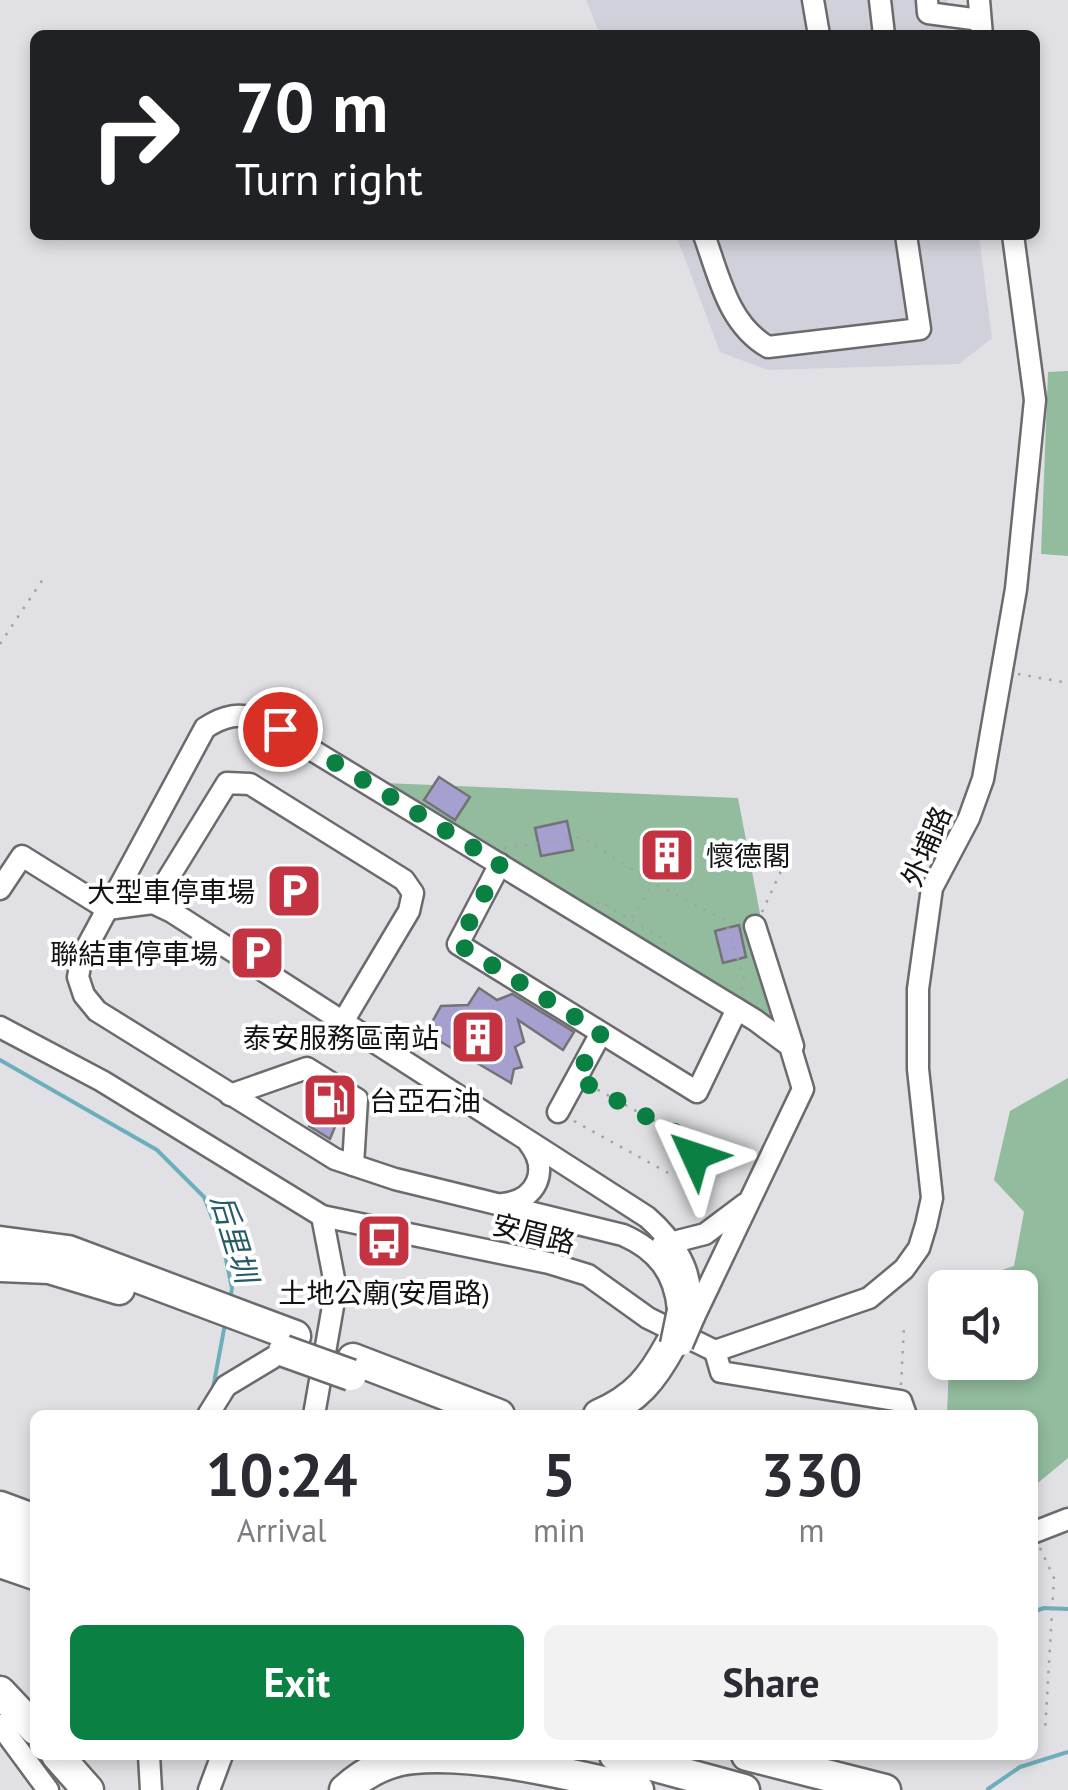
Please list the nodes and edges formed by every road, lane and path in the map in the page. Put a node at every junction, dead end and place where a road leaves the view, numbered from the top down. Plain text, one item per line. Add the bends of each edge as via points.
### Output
1 (813, 0) edge
2 (880, 0) edge
3 (927, 7) edge
4 (980, 18) edge
5 (818, 30) edge
6 (883, 30) edge
7 (937, 30) edge
8 (706, 240) edge
9 (907, 240) edge
10 (1014, 240) edge
11 (45, 576) dead end
12 (0, 644) edge
13 (1002, 671) junction
14 (1068, 683) edge
15 (788, 858) dead end
16 (500, 864) junction
17 (657, 876) junction
18 (653, 882) junction
19 (0, 890) edge
20 (153, 902) junction
21 (108, 909) junction
22 (631, 920) dead end
23 (755, 926) joint
24 (737, 1009) junction
25 (344, 1020) junction
26 (0, 1027) edge
27 (601, 1033) junction
28 (796, 1057) junction
29 (576, 1078) junction
30 (230, 1096) junction
31 (558, 1112) joint
32 (525, 1138) junction
33 (353, 1165) junction
34 (752, 1197) junction
35 (501, 1204) junction
36 (322, 1216) junction
37 (0, 1242) edge
38 (640, 1242) junction
39 (674, 1244) junction
40 (0, 1266) edge
41 (225, 1320) junction
42 (904, 1325) dead end
43 (682, 1328) junction
44 (290, 1343) junction
45 (715, 1351) junction
46 (352, 1367) junction
47 (903, 1408) edge
48 (211, 1410) edge
49 (315, 1410) edge
50 (447, 1410) edge
51 (484, 1410) edge
52 (609, 1410) edge
53 (626, 1410) edge
54 (0, 1506) edge
55 (30, 1518) edge
56 (1068, 1519) edge
57 (1038, 1531) edge
58 (0, 1532) edge
59 (30, 1542) edge
60 (1038, 1544) edge
61 (0, 1562) edge
62 (30, 1572) edge
63 (0, 1692) edge
64 (30, 1724) edge
65 (0, 1725) edge
66 (1045, 1732) dead end
67 (62, 1760) edge
68 (149, 1760) edge
69 (220, 1760) edge
70 (403, 1760) edge
71 (462, 1760) edge
72 (633, 1760) edge
73 (767, 1760) edge
74 (48, 1790) edge
75 (88, 1790) edge
76 (151, 1790) edge
77 (209, 1790) edge
78 (345, 1790) edge
79 (638, 1790) edge
80 (744, 1790) edge
81 (885, 1790) edge

1 - 5 street
2 - 6 street
3 - 4 street via 955,20
3 - 7 street
8 - 9 street via 730,308 749,336 768,346 920,329
10 - 13 street, 外埔路 via 1035,400
11 - 12 path
13 - 14 path
13 - 45 street, 外埔路 via 983,778 932,888 918,1009 932,1198 919,1248 869,1298
15 - 23 path
16 - 18 path via 504,845 582,837
16 - 21 street via 271,724 242,714 205,728
16 - 24 street
16 - 27 street via 458,944
17 - 17 path via 678,878 688,868 691,854 678,838 664,836 652,844 647,858
17 - 18 path
18 - 22 path
18 - 24 path via 724,920 744,977
19 - 21 street via 22,856
20 - 21 street
20 - 25 street
20 - 25 street via 227,782 250,784 404,880 412,892 409,912
21 - 30 street via 82,956 78,978 84,995 121,1027
23 - 28 street
24 - 27 street via 697,1092
24 - 28 street via 778,1035
25 - 32 street
26 - 36 street, 安眉路 via 102,1081
27 - 29 street
28 - 34 street via 804,1089
29 - 31 street
29 - 31 path via 691,1141 695,1156 686,1170 670,1174
30 - 33 street
30 - 33 street via 307,1068 357,1099
32 - 35 street via 537,1154 539,1180 516,1202
32 - 39 street via 647,1217
33 - 35 street
34 - 39 street via 706,1234
34 - 43 street
35 - 38 street
36 - 45 street, 安眉路 via 588,1275 648,1318
36 - 49 street via 336,1289
37 - 41 highway via 68,1251
38 - 39 street
38 - 43 street via 663,1262
39 - 43 street via 690,1290
40 - 41 highway via 49,1268
41 - 44 highway
42 - 47 path
43 - 52 highway via 652,1379
43 - 53 highway via 660,1383
44 - 46 highway
44 - 48 street via 226,1386
45 - 47 street, 安眉路 via 721,1372
46 - 50 highway
46 - 51 highway
54 - 55 highway
56 - 57 street
58 - 59 highway
60 - 66 path via 1054,1578
61 - 62 highway
63 - 64 highway
65 - 74 street
67 - 75 highway
68 - 76 street
69 - 77 street
70 - 78 highway
71 - 79 highway
72 - 80 highway
73 - 81 highway

